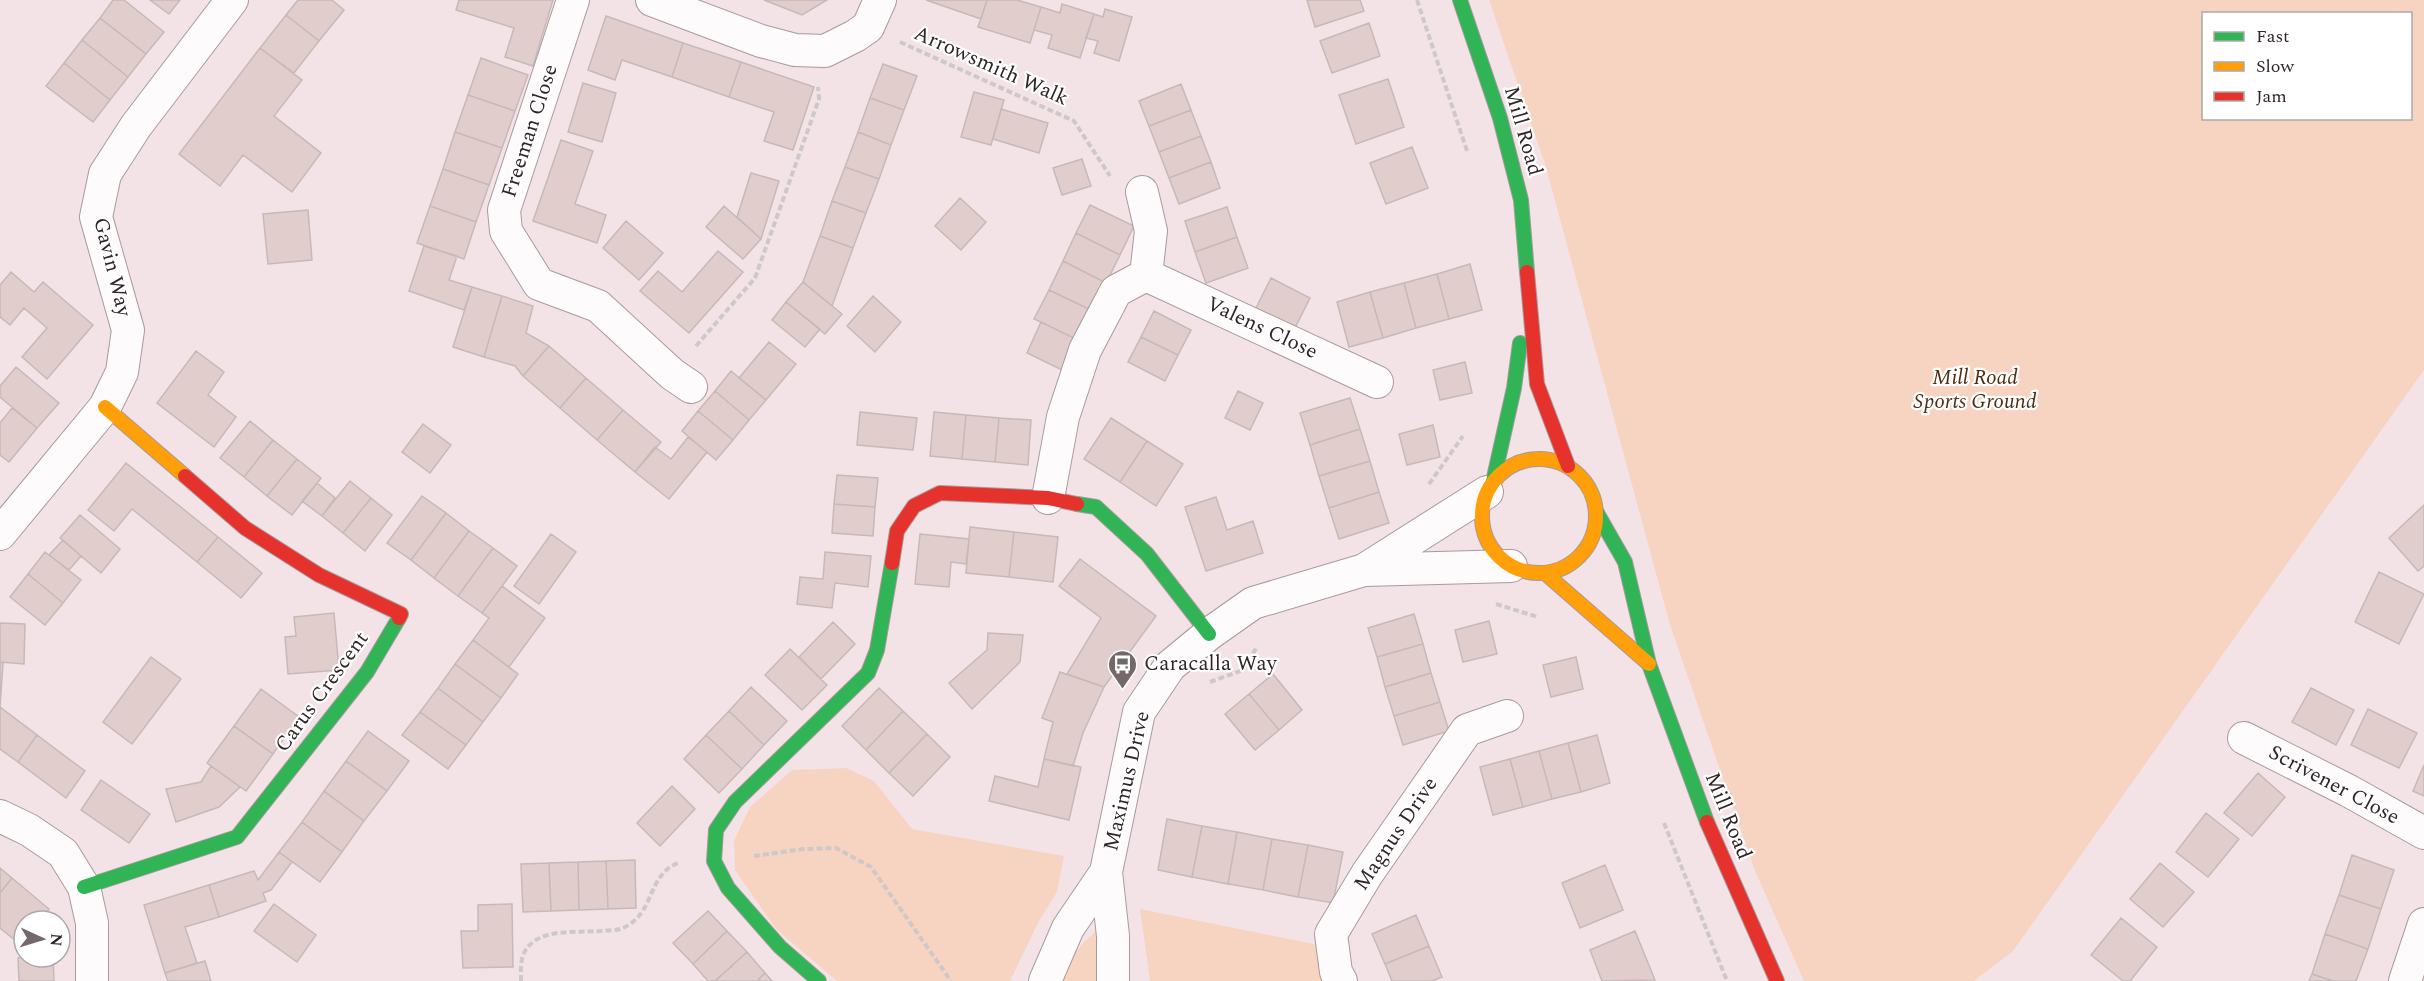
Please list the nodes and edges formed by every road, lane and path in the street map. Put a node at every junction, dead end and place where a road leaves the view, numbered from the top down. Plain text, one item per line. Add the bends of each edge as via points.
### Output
1 (232, 0) edge
2 (573, 0) edge
3 (652, 0) edge
4 (1417, 0) edge
5 (1460, 0) edge
6 (874, 13) edge
7 (815, 50) junction
8 (1469, 155) dead end
9 (1142, 192) joint
10 (1146, 275) junction
11 (1528, 277) junction
12 (681, 381) joint
13 (1377, 382) dead end
14 (105, 407) junction
15 (1467, 430) dead end
16 (1568, 466) junction
17 (1490, 487) junction
18 (1048, 498) junction
19 (1597, 513) junction
20 (1432, 527) junction
21 (0, 534) edge
22 (1511, 566) junction
23 (1364, 570) junction
24 (1546, 574) junction
25 (1488, 602) dead end
26 (1548, 620) dead end
27 (1209, 634) junction
28 (1260, 642) dead end
29 (1648, 664) junction
30 (1202, 689) dead end
31 (1507, 716) dead end
32 (2244, 738) dead end
33 (0, 816) edge
34 (1664, 822) dead end
35 (2424, 832) edge
36 (1106, 872) junction
37 (84, 887) junction
38 (2424, 924) edge
39 (92, 981) edge
40 (819, 981) edge
41 (1045, 981) edge
42 (1113, 981) edge
43 (1341, 981) edge
44 (1727, 981) edge
45 (1777, 981) edge
46 (2405, 981) edge

1 - 14 street, Gavin Way via 136,126 105,174 96,217 128,330 122,372
2 - 12 street, Freeman Close via 504,210 506,231 539,284 598,306
3 - 7 street via 761,41 795,50
4 - 8 path
5 - 11 street, Mill Road via 1500,118 1521,200
6 - 7 street via 825,51
6 - 9 path, Arrowsmith Walk via 1074,121 1116,184
7 - 12 path via 819,99 755,278
9 - 10 street via 1151,231
10 - 13 street, Valens Close
10 - 18 street via 1116,291 1085,350 1063,417
11 - 16 street, Mill Road via 1537,384
11 - 17 street, Mill Road via 1514,388
14 - 21 street, Gavin Way
14 - 37 street, Carus Crescent via 245,528 320,575 401,614 367,672 237,837
15 - 20 path via 1420,495
16 - 17 street via 1555,461 1525,460 1507,468
16 - 19 street via 1588,486
17 - 20 street, Maximus Drive
17 - 22 street via 1482,517 1485,537 1496,554
18 - 27 street via 1096,507 1147,554
18 - 40 street via 940,493 914,507 897,531 877,650 868,673 735,802 716,830 714,861 728,888 780,947
19 - 24 street via 1594,532 1580,557
19 - 29 street, Mill Road via 1625,562
20 - 23 street, Maximus Drive
22 - 23 street, Maximus Drive
22 - 24 street
23 - 27 street, Maximus Drive via 1254,603
24 - 29 street, Mill Road
25 - 26 path
27 - 36 street, Maximus Drive via 1170,666 1138,712
28 - 30 path via 1243,670 1211,681
29 - 45 street, Mill Road via 1712,837
31 - 43 street, Magnus Drive via 1467,730 1367,874 1331,934 1336,972
32 - 35 street, Scrivener Close
33 - 37 street via 63,853
34 - 44 path
36 - 41 street, Maximus Drive via 1068,928
36 - 42 street, Maximus Drive
37 - 39 street via 92,923
38 - 46 street

